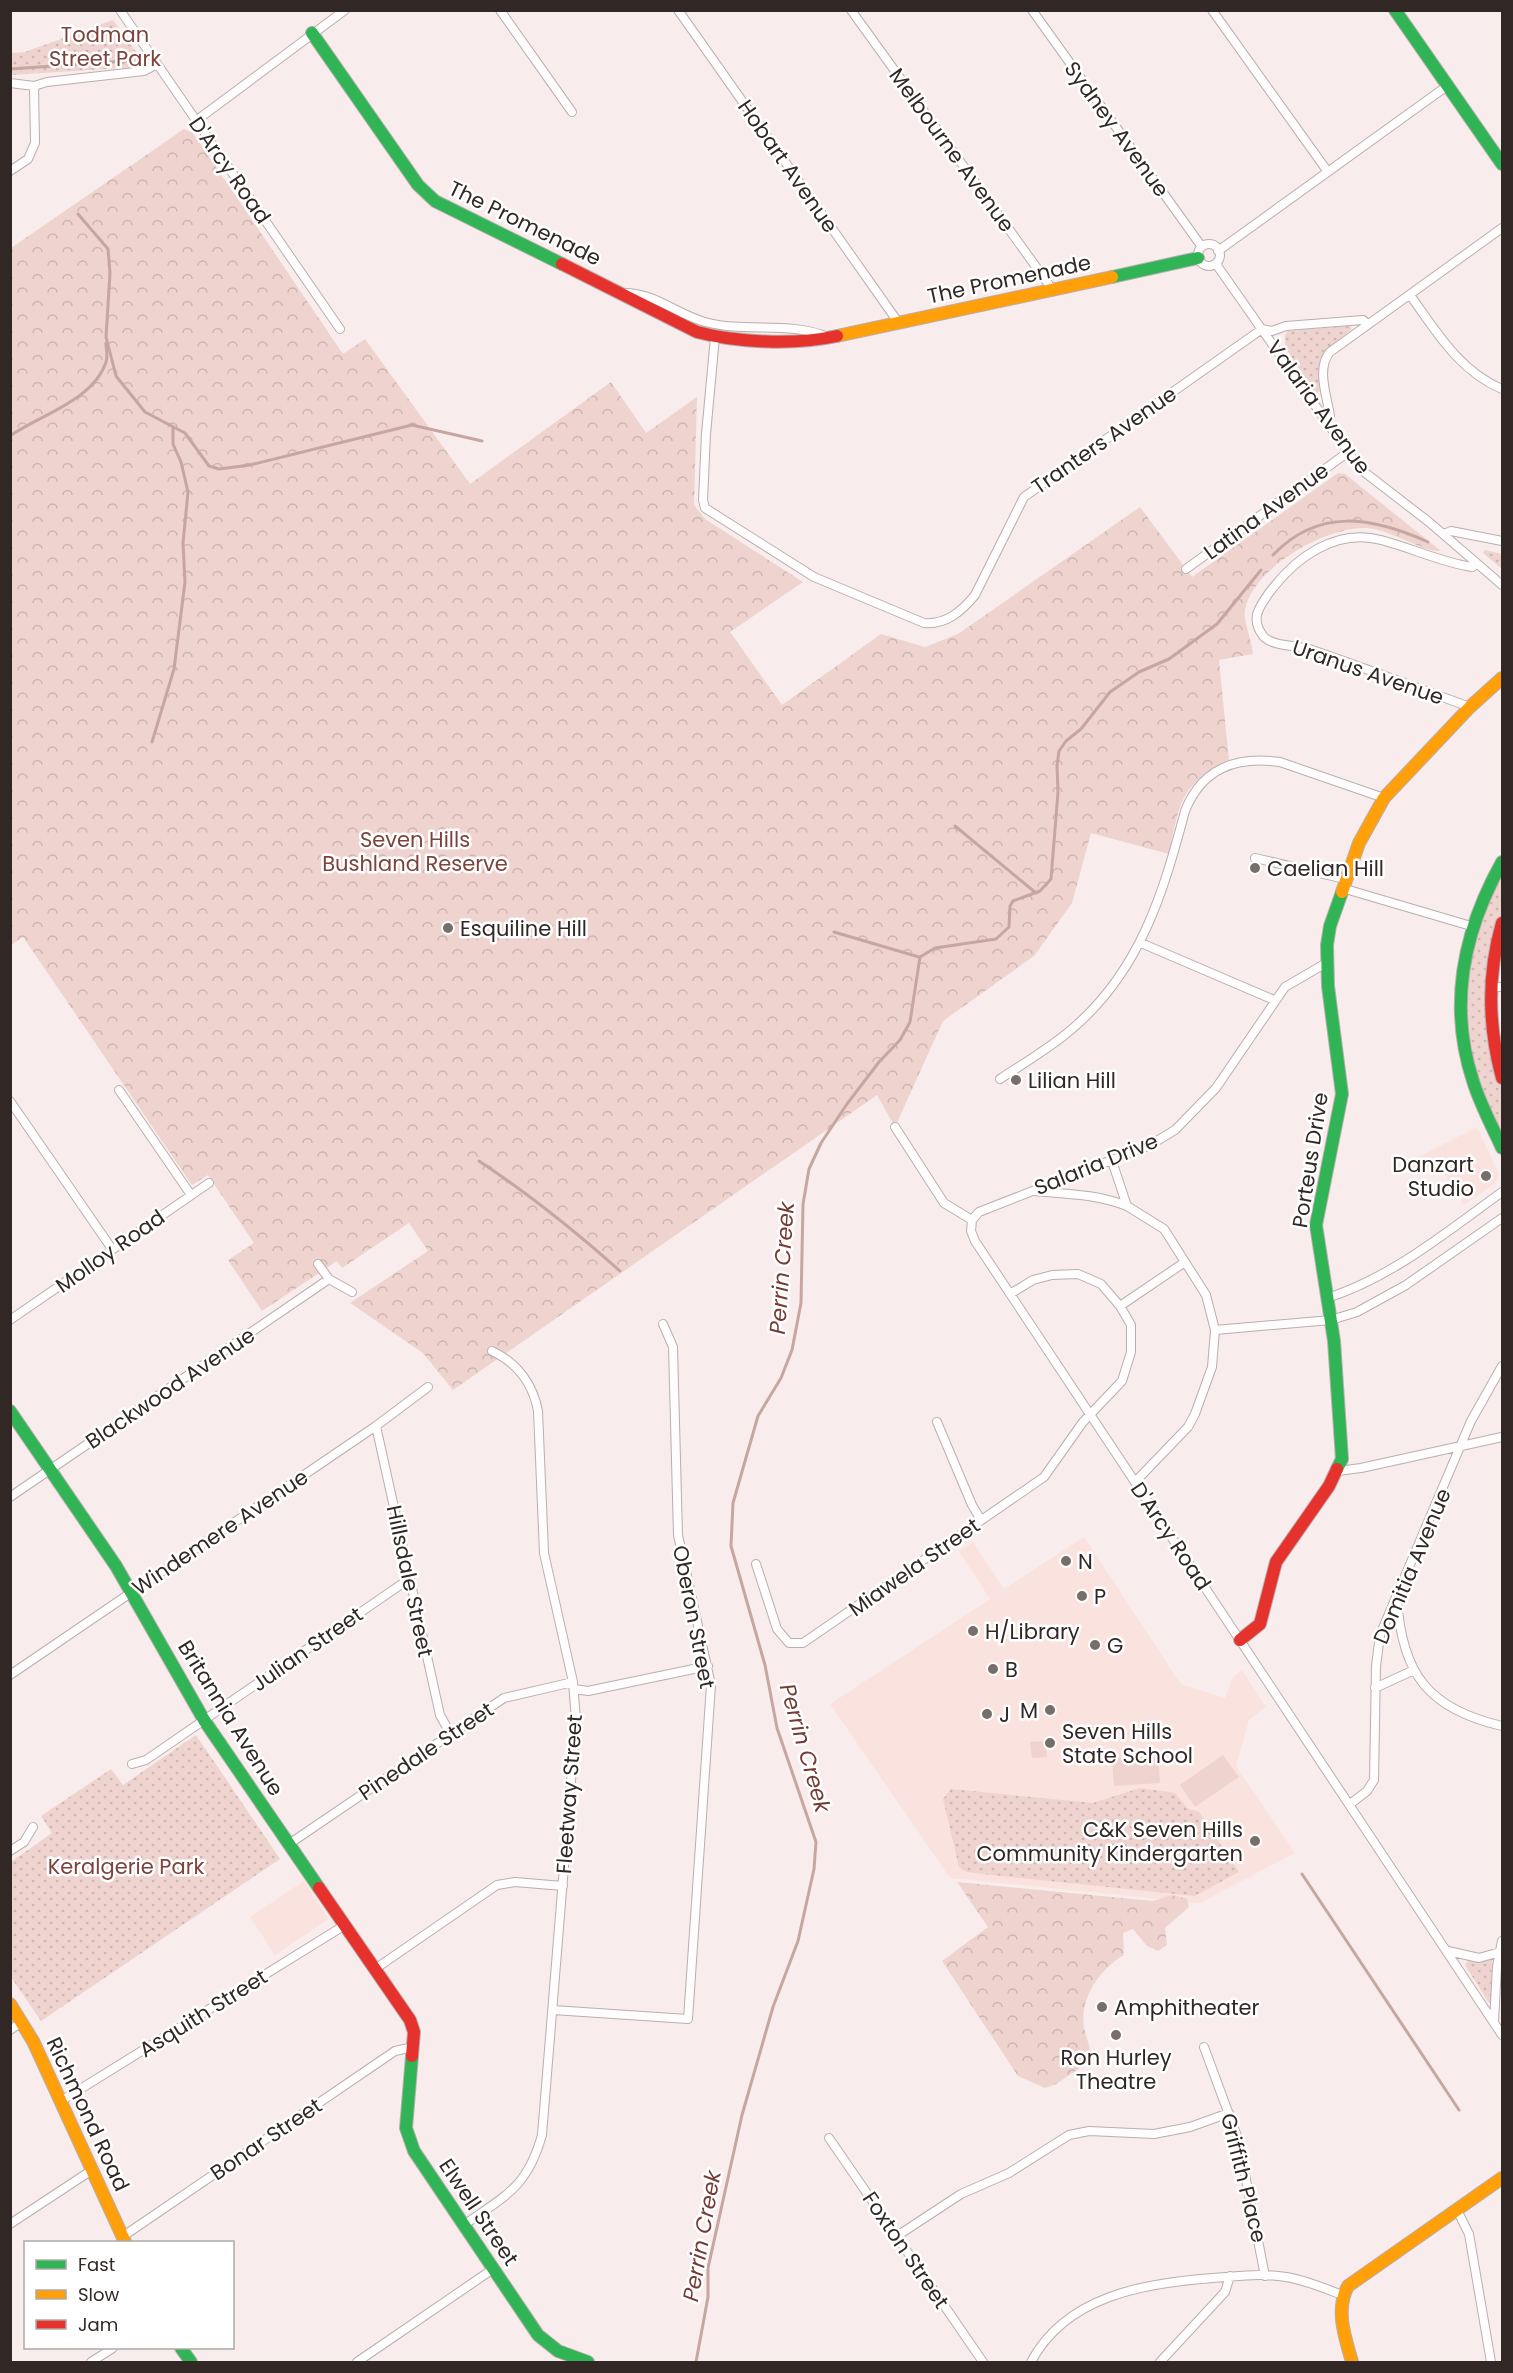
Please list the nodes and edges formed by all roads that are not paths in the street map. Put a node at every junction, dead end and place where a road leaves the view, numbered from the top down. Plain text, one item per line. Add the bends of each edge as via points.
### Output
1 (120, 10) edge
2 (345, 10) edge
3 (500, 10) edge
4 (678, 10) edge
5 (851, 10) edge
6 (1032, 10) edge
7 (1212, 10) edge
8 (1395, 10) edge
9 (312, 33) junction
10 (157, 64) junction
11 (10, 83) edge
12 (34, 86) junction
13 (1448, 86) junction
14 (572, 112) dead end
15 (196, 120) junction
16 (1501, 158) edge
17 (10, 171) edge
18 (1328, 172) junction
19 (1503, 228) edge
20 (1218, 251) junction
21 (1200, 252) junction
22 (1216, 264) junction
23 (1052, 289) junction
24 (623, 293) junction
25 (1410, 295) junction
26 (898, 322) junction
27 (1368, 324) junction
28 (340, 329) dead end
29 (1262, 329) junction
30 (715, 337) junction
31 (828, 338) junction
32 (1503, 389) edge
33 (1326, 420) junction
34 (1347, 453) junction
35 (1444, 534) junction
36 (1503, 541) edge
37 (1477, 564) junction
38 (1186, 569) dead end
39 (1503, 585) edge
40 (1503, 678) edge
41 (1470, 707) junction
42 (1384, 798) junction
43 (1255, 858) dead end
44 (1503, 862) edge
45 (1344, 884) junction
46 (1503, 923) edge
47 (1471, 926) junction
48 (1141, 943) junction
49 (1328, 962) junction
50 (1496, 987) edge
51 (1274, 1000) junction
52 (1000, 1078) dead end
53 (1503, 1078) edge
54 (119, 1090) dead end
55 (10, 1101) edge
56 (895, 1127) dead end
57 (1503, 1148) edge
58 (1112, 1161) junction
59 (209, 1183) dead end
60 (1031, 1191) junction
61 (1503, 1192) edge
62 (191, 1195) junction
63 (1127, 1206) junction
64 (1503, 1218) edge
65 (972, 1220) junction
66 (112, 1250) junction
67 (1185, 1262) junction
68 (318, 1264) dead end
69 (329, 1280) junction
70 (352, 1292) dead end
71 (1010, 1294) junction
72 (1327, 1298) junction
73 (1120, 1306) junction
74 (10, 1320) edge
75 (1330, 1320) junction
76 (663, 1324) dead end
77 (1215, 1330) junction
78 (492, 1351) dead end
79 (1503, 1366) edge
80 (428, 1387) dead end
81 (10, 1411) edge
82 (1090, 1414) junction
83 (937, 1422) dead end
84 (376, 1426) junction
85 (1503, 1437) edge
86 (1462, 1447) junction
87 (51, 1470) junction
88 (1338, 1471) junction
89 (1135, 1482) junction
90 (10, 1497) edge
91 (981, 1520) junction
92 (756, 1564) dead end
93 (409, 1579) junction
94 (132, 1593) junction
95 (1397, 1598) junction
96 (1240, 1640) junction
97 (708, 1666) junction
98 (1414, 1670) junction
99 (10, 1675) edge
100 (573, 1686) junction
101 (1375, 1688) junction
102 (204, 1720) junction
103 (1503, 1726) edge
104 (450, 1734) junction
105 (132, 1764) dead end
106 (1350, 1804) junction
107 (33, 1827) dead end
108 (289, 1844) junction
109 (10, 1851) edge
110 (563, 1886) junction
111 (345, 1925) junction
112 (1503, 1941) edge
113 (1448, 1951) junction
114 (1500, 1952) junction
115 (375, 1969) junction
116 (10, 2004) edge
117 (553, 2010) junction
118 (22, 2022) junction
119 (1494, 2022) junction
120 (10, 2030) edge
121 (1503, 2035) edge
122 (413, 2047) junction
123 (1204, 2047) dead end
124 (61, 2101) junction
125 (1229, 2113) junction
126 (829, 2138) dead end
127 (92, 2170) junction
128 (1503, 2178) edge
129 (1457, 2210) junction
130 (10, 2224) edge
131 (464, 2225) junction
132 (897, 2236) junction
133 (123, 2240) edge
134 (493, 2269) junction
135 (1230, 2276) junction
136 (1265, 2276) junction
137 (1342, 2295) junction
138 (111, 2349) edge
139 (182, 2349) edge
140 (91, 2362) edge
141 (191, 2362) edge
142 (357, 2362) edge
143 (588, 2362) edge
144 (983, 2362) edge
145 (1031, 2362) edge
146 (1160, 2362) edge
147 (1352, 2362) edge
148 (1491, 2362) edge

1 - 10 street, D'Arcy Road
2 - 9 street
3 - 14 street
4 - 26 street, Hobart Avenue
5 - 23 street, Melbourne Avenue
6 - 21 street, Sydney Avenue
7 - 18 street
8 - 13 street
9 - 15 street
9 - 24 street, The Promenade via 418,185 435,201
10 - 12 street via 144,71
10 - 15 street, D'Arcy Road
11 - 12 street
12 - 17 street via 35,143 28,159
13 - 16 street
13 - 18 street
15 - 28 street, D'Arcy Road
18 - 20 street
19 - 25 street
20 - 21 street via 1211,245
20 - 22 street
21 - 22 street via 1206,266
21 - 23 street, The Promenade
22 - 29 street
23 - 26 street, The Promenade
24 - 30 street, The Promenade via 682,326
24 - 31 street, The Promenade via 640,292 718,325 812,331
25 - 27 street
25 - 32 street via 1454,355 1470,370
26 - 31 street, The Promenade
27 - 29 street, Tranters Avenue via 1364,320
27 - 33 street via 1325,358 1323,370 1330,416
29 - 30 street, Tranters Avenue via 1024,497 975,595 947,619 924,623 814,577 705,508 706,434
29 - 33 street, Valaria Avenue
30 - 31 street, The Promenade via 792,342
33 - 34 street, Valaria Avenue
34 - 35 street, Valaria Avenue via 1379,486
34 - 38 street, Latina Avenue
35 - 36 street via 1451,531
35 - 37 street, Valaria Avenue
37 - 39 street, Valaria Avenue
37 - 41 street, Uranus Avenue via 1447,564 1380,540 1356,537 1328,543 1304,555 1284,573 1257,609 1256,619 1265,638 1308,648
40 - 41 street, Porteus Drive
41 - 42 street, Porteus Drive
42 - 45 street, Porteus Drive via 1367,826
42 - 48 street via 1280,762 1247,760 1218,769 1191,794
43 - 45 street
44 - 47 street
45 - 47 street
45 - 49 street, Porteus Drive via 1330,926
46 - 50 street via 1492,961
47 - 57 street via 1461,971 1461,1026 1470,1073
48 - 51 street
48 - 52 street via 1113,986 1079,1023
49 - 51 street, Salaria Drive via 1285,987
49 - 72 street, Porteus Drive via 1342,1094 1316,1212 1316,1240
50 - 53 street via 1490,1024
51 - 58 street, Salaria Drive via 1216,1088 1175,1130
54 - 62 street
55 - 66 street
56 - 65 street via 944,1203
58 - 60 street, Salaria Drive
58 - 63 street
59 - 62 street, Molloy Road
60 - 63 street via 1105,1197
60 - 65 street, Salaria Drive via 979,1212
61 - 72 street via 1392,1268
62 - 66 street, Molloy Road
63 - 67 street via 1159,1224
64 - 75 street via 1406,1286 1357,1312
65 - 71 street, D'Arcy Road via 975,1241
66 - 74 street, Molloy Road
67 - 73 street
67 - 77 street via 1206,1295
68 - 69 street
69 - 70 street
69 - 87 street, Blackwood Avenue
71 - 73 street, Miawela Street via 1034,1280 1078,1274 1101,1284
71 - 82 street, D'Arcy Road
72 - 75 street, Porteus Drive
73 - 82 street, Miawela Street via 1131,1324 1131,1352 1122,1381
75 - 77 street
75 - 88 street, Porteus Drive via 1342,1445
76 - 97 street, Oberon Street via 673,1347 678,1535
77 - 89 street via 1212,1367 1195,1414 1188,1427
78 - 100 street, Fleetway Street via 511,1363 530,1383 535,1395 544,1553
79 - 86 street, Domitia Avenue via 1475,1412
80 - 84 street, Windemere Avenue
81 - 87 street, Britannia Avenue
82 - 89 street, D'Arcy Road
82 - 91 street, Miawela Street via 1044,1477
83 - 91 street
84 - 93 street, Hillsdale Street
84 - 94 street, Windemere Avenue
85 - 86 street
86 - 88 street
86 - 95 street, Domitia Avenue
87 - 90 street, Blackwood Avenue
87 - 94 street, Britannia Avenue
88 - 96 street, Porteus Drive via 1276,1562 1260,1624
89 - 96 street, D'Arcy Road
91 - 92 street, Miawela Street via 796,1645 777,1629
93 - 102 street, Julian Street
93 - 104 street, Hillsdale Street via 440,1715
94 - 99 street, Windemere Avenue
94 - 102 street, Britannia Avenue
95 - 98 street via 1399,1632
95 - 101 street, Domitia Avenue via 1377,1645
96 - 106 street, D'Arcy Road
97 - 100 street, Pinedale Street via 588,1692
97 - 117 street, Oberon Street via 711,1698 688,2019
98 - 101 street
98 - 103 street via 1432,1694 1461,1715
100 - 104 street, Pinedale Street via 504,1698
100 - 110 street, Fleetway Street via 576,1720
101 - 106 street, Domitia Avenue via 1374,1780
102 - 105 street, Julian Street via 146,1760
102 - 108 street, Britannia Avenue
104 - 108 street, Pinedale Street
106 - 113 street, D'Arcy Road
107 - 109 street via 24,1842
108 - 111 street, Britannia Avenue
110 - 115 street via 515,1882 496,1885
110 - 117 street, Fleetway Street
111 - 115 street, Britannia Avenue
111 - 124 street, Asquith Street
112 - 114 street
113 - 114 street via 1479,1958
113 - 119 street, D'Arcy Road
114 - 119 street
115 - 122 street, Britannia Avenue via 410,2020
116 - 118 street, Richmond Road
117 - 131 street, Fleetway Street via 545,2117 530,2170 522,2182
118 - 120 street
118 - 124 street, Richmond Road
119 - 121 street, D'Arcy Road
122 - 131 street, Elwell Street via 408,2139
122 - 133 street, Bonar Street via 395,2051
123 - 125 street, Griffith Place
124 - 127 street, Richmond Road
125 - 132 street via 1154,2134 1089,2131 1069,2135 1009,2173 961,2194
125 - 136 street, Griffith Place via 1238,2139
126 - 132 street, Foxton Street
127 - 130 street
127 - 133 street, Richmond Road
128 - 129 street
129 - 137 street via 1356,2278
129 - 148 street via 1469,2234
131 - 134 street, Elwell Street
132 - 144 street, Foxton Street
134 - 142 street
134 - 143 street, Elwell Street via 538,2335 558,2351
135 - 136 street
135 - 145 street via 1143,2287 1103,2299 1059,2327
135 - 146 street via 1225,2292
136 - 137 street via 1298,2280
137 - 147 street via 1342,2316
138 - 140 street
139 - 141 street

